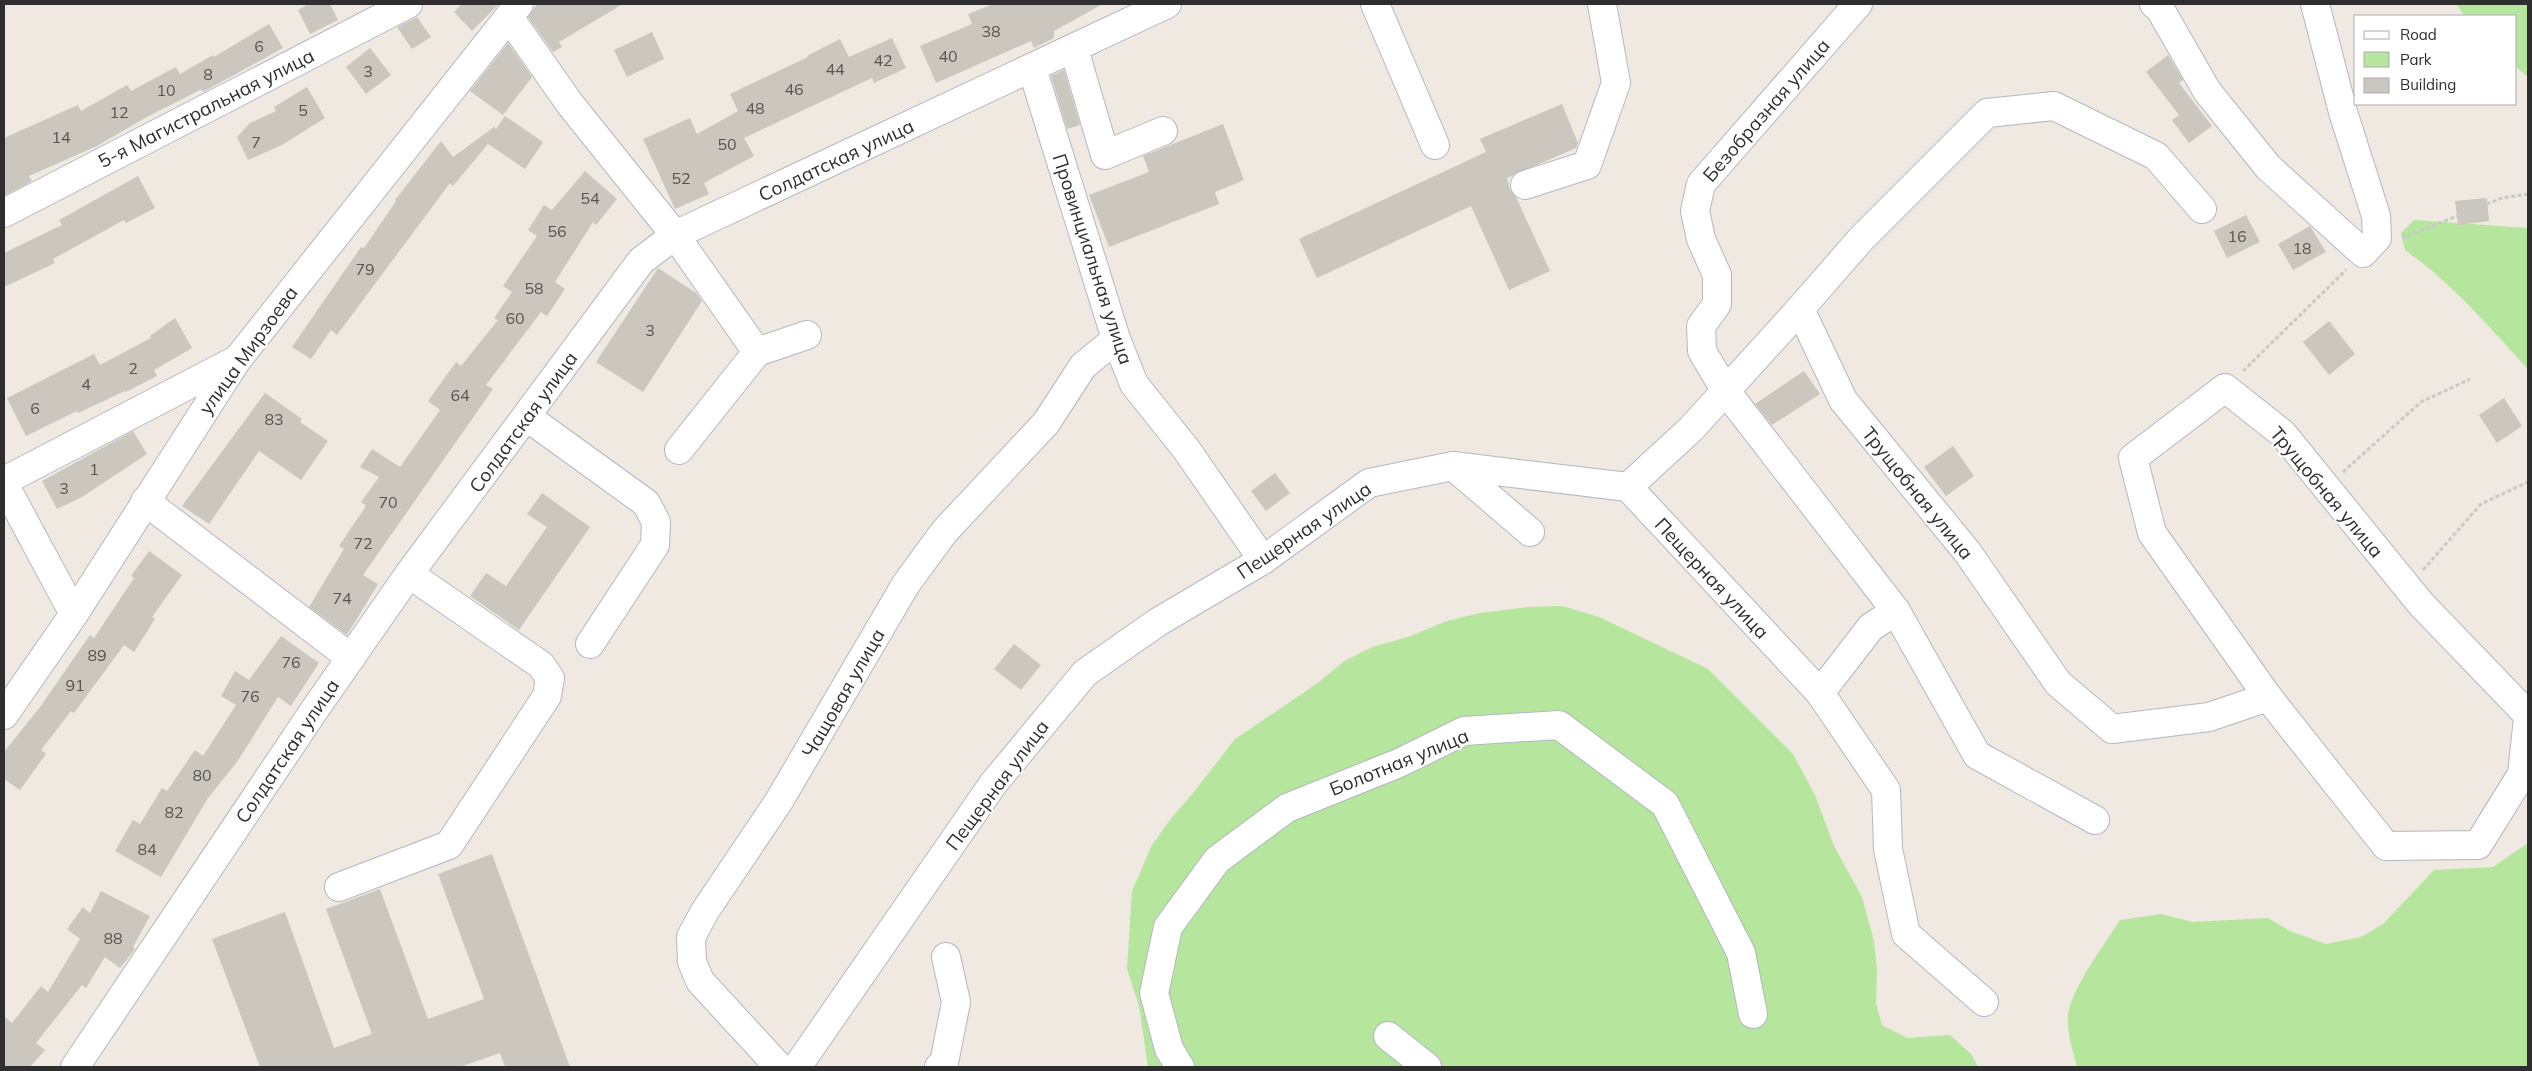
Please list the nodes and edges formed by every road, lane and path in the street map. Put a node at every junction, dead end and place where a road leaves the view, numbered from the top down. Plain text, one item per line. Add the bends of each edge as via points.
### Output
1 (408, 4) edge
2 (1167, 4) edge
3 (1375, 4) edge
4 (1602, 4) edge
5 (1858, 4) edge
6 (2154, 4) edge
7 (2315, 4) edge
8 (514, 10) edge
9 (1074, 49) junction
10 (1032, 68) junction
11 (1163, 131) dead end
12 (1435, 145) dead end
13 (1525, 185) dead end
14 (2202, 209) dead end
15 (4, 213) edge
16 (675, 235) junction
17 (1800, 309) junction
18 (807, 335) dead end
19 (1116, 338) junction
20 (757, 352) junction
21 (237, 360) junction
22 (2470, 378) dead end
23 (1725, 390) junction
24 (527, 417) junction
25 (679, 450) dead end
26 (1453, 466) junction
27 (4, 482) edge
28 (2528, 482) edge
29 (1628, 487) junction
30 (2326, 487) junction
31 (145, 501) junction
32 (1530, 532) dead end
33 (1263, 560) junction
34 (409, 574) junction
35 (2409, 589) junction
36 (1896, 611) junction
37 (74, 614) junction
38 (590, 644) dead end
39 (351, 658) junction
40 (1820, 693) junction
41 (2268, 697) junction
42 (4, 715) edge
43 (2528, 716) edge
44 (2095, 820) dead end
45 (339, 887) dead end
46 (946, 956) dead end
47 (1984, 1002) dead end
48 (1753, 1014) dead end
49 (1388, 1036) dead end
50 (949, 1066) edge
51 (75, 1067) edge
52 (779, 1067) edge
53 (797, 1067) edge
54 (1180, 1067) edge
55 (1427, 1067) edge

1 - 15 street, 5-я Магистральная улица
2 - 9 street, Солдатская улица
3 - 12 street
4 - 13 street via 1616,83 1587,165
5 - 23 street, Безобразная улица via 1701,184 1695,211 1701,239 1717,275 1717,304 1701,326 1702,351
6 - 7 street via 2160,9 2207,91 2268,167 2363,253 2377,238 2376,216 2343,112
8 - 16 street via 570,104
8 - 21 street, улица Мирзоева
9 - 10 street, Солдатская улица
9 - 11 street via 1105,155
10 - 16 street, Солдатская улица
10 - 19 street, Провинциальная улица
14 - 17 street via 2156,156 2054,106 1987,113 1861,239
16 - 20 street
16 - 24 street, Солдатская улица via 641,261
17 - 23 street
17 - 41 street, Трущобная улица via 1843,400 1968,553 2058,683 2112,730 2209,717
18 - 20 street
19 - 33 street, Провинциальная улица via 1134,384 1186,449
19 - 52 street, Чащовая улица via 1083,366 1046,423 944,532 906,584 779,801 705,912 692,937 692,962 700,981
20 - 25 street
21 - 27 street
21 - 31 street, улица Мирзоева
22 - 30 path via 2421,402
23 - 29 street via 1690,429
23 - 36 street, Безобразная улица
24 - 34 street, Солдатская улица
24 - 38 street via 646,504 656,522 655,545
26 - 29 street, Пещерная улица
26 - 32 street
26 - 33 street, Пещерная улица via 1369,483
27 - 37 street
28 - 35 path via 2481,504
29 - 40 street, Пещерная улица
30 - 35 street, Трущобная улица
30 - 41 street, Трущобная улица via 2283,434 2225,388 2133,458 2152,533
31 - 37 street, улица Мирзоева
31 - 39 street
33 - 53 street, Пещерная улица via 1158,622 1085,673 993,784
34 - 39 street, Солдатская улица
34 - 45 street via 542,665 550,678 547,696 449,845
35 - 43 street, Трущобная улица
36 - 40 street via 1871,628
36 - 44 street, Безобразная улица via 1977,755
37 - 42 street, улица Мирзоева
39 - 51 street, Солдатская улица
40 - 47 street, Пещерная улица via 1886,790 1888,849 1906,934
41 - 43 street, Трущобная улица via 2386,846 2478,845 2522,774
46 - 50 street via 956,1002
48 - 54 street, Болотная улица via 1741,953 1665,804 1560,725 1464,731 1399,763 1287,808 1217,860 1168,927 1154,993 1169,1049
49 - 55 street

